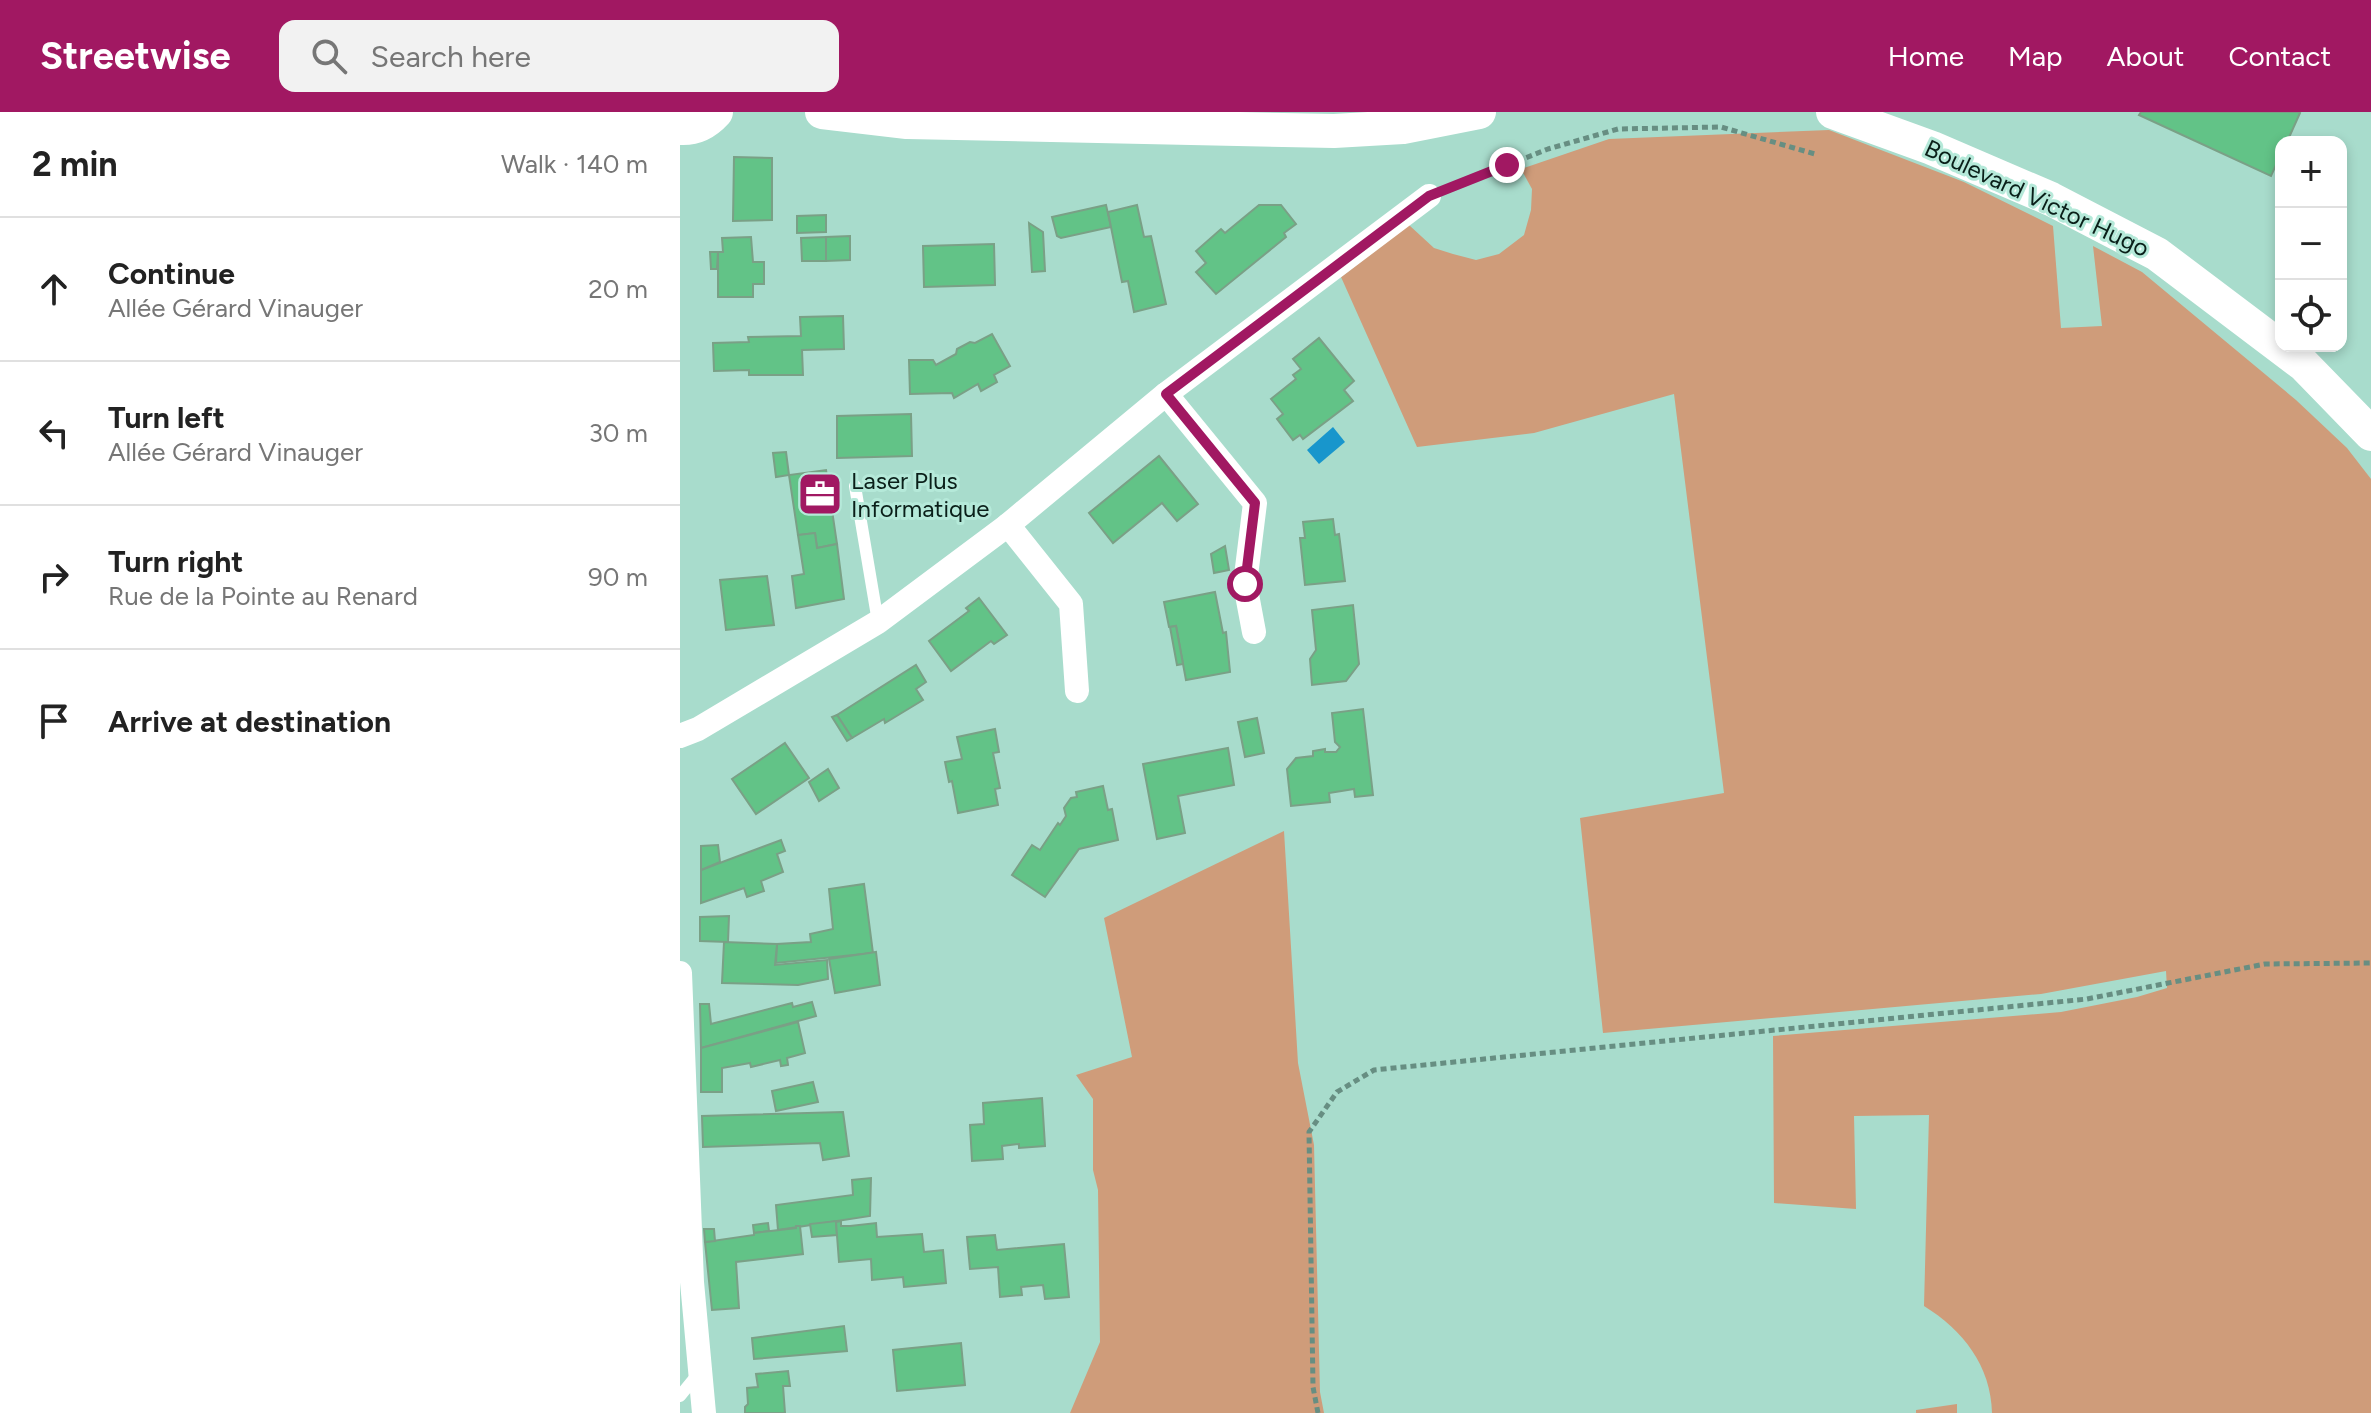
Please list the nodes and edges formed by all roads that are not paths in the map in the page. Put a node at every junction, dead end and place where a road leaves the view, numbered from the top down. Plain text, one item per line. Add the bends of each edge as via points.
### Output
1 (716, 112) edge
2 (822, 112) edge
3 (1479, 112) edge
4 (1833, 112) edge
5 (680, 128) edge
6 (1429, 196) road end
7 (1166, 394) junction
8 (2371, 434) edge
9 (855, 486) dead end
10 (1008, 525) junction
11 (878, 622) junction
12 (1254, 632) dead end
13 (1077, 691) dead end
14 (680, 736) edge
15 (680, 973) edge
16 (681, 1015) edge
17 (700, 1371) junction
18 (680, 1396) edge
19 (704, 1413) edge

1 - 5 main road via 696,127
2 - 3 main road via 907,122 1334,131 1403,127
4 - 8 main road, Boulevard Victor Hugo via 2051,199 2157,254 2304,365
6 - 7 street
7 - 10 street
7 - 12 street via 1255,503 1245,584
9 - 11 lane
10 - 11 street
10 - 13 street via 1071,604
11 - 14 street
15 - 16 street
16 - 17 street
17 - 18 lane
17 - 19 street

